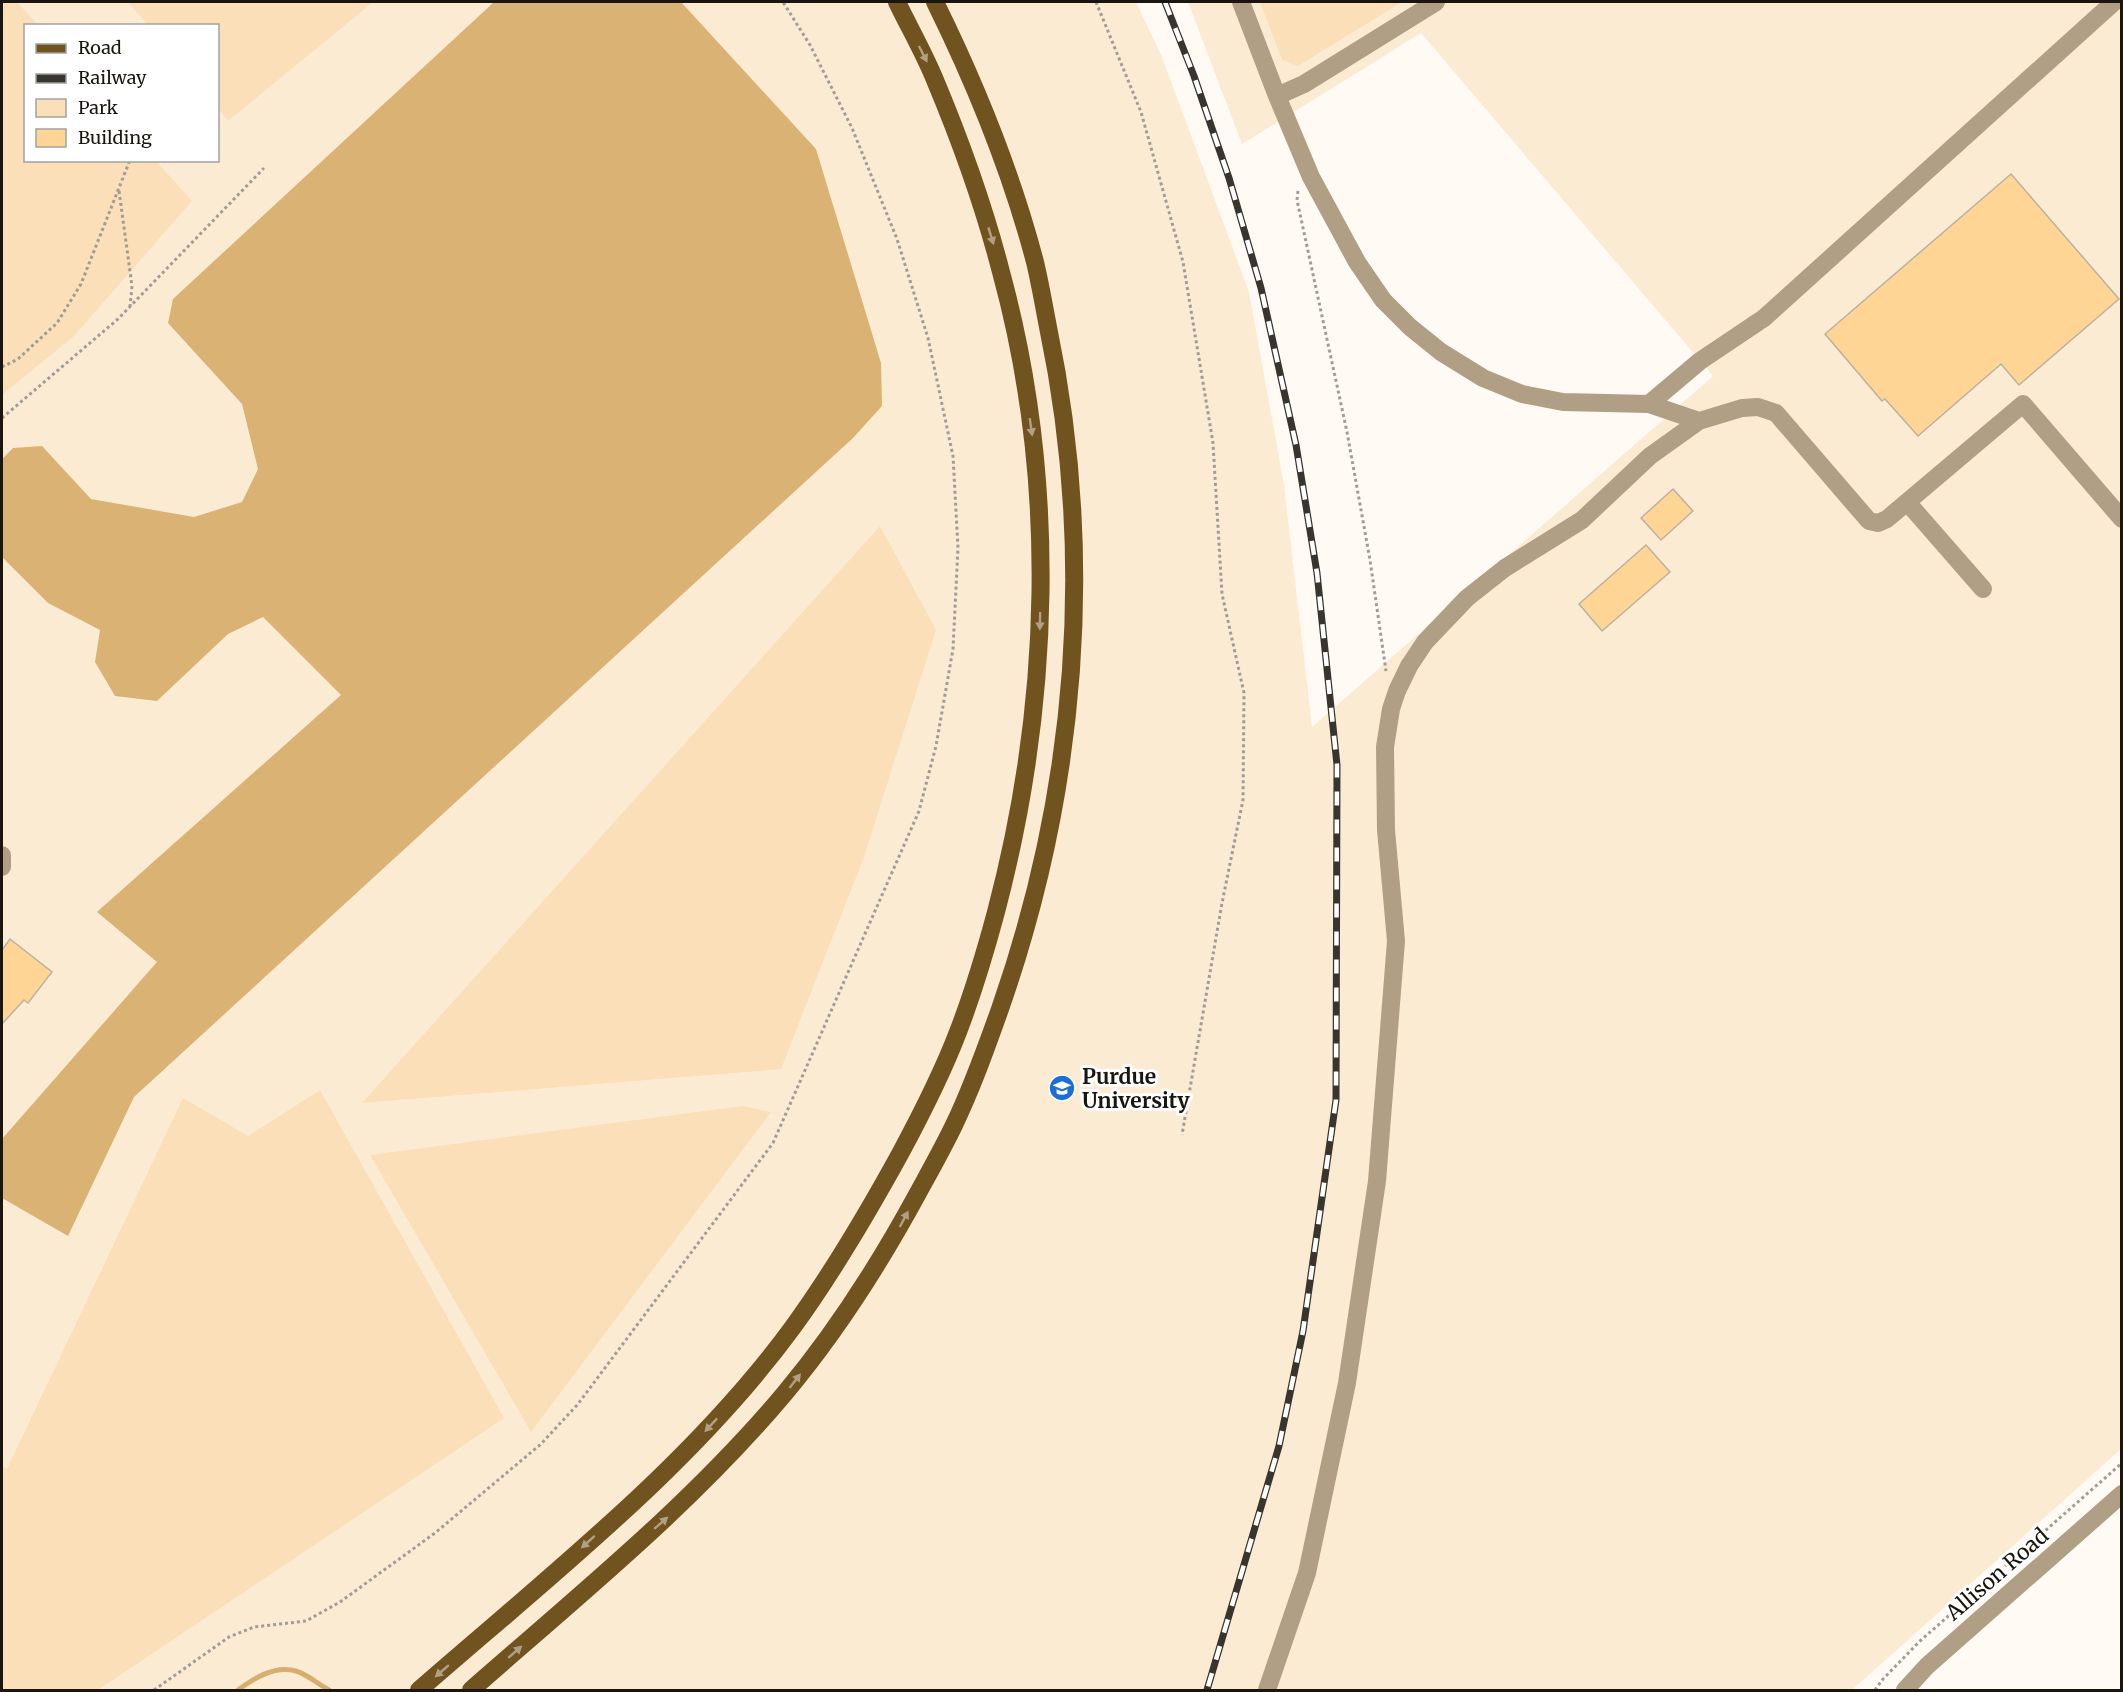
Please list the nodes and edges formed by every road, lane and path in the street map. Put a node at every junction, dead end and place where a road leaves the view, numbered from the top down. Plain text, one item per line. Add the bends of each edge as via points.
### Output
1 (783, 2) edge
2 (897, 2) edge
3 (935, 2) edge
4 (1095, 2) edge
5 (1241, 2) edge
6 (1436, 2) edge
7 (2114, 2) edge
8 (1277, 96) junction
9 (129, 162) edge
10 (264, 168) dead end
11 (1311, 177) junction
12 (119, 189) junction
13 (130, 307) junction
14 (2, 367) edge
15 (1649, 404) junction
16 (2, 418) edge
17 (1699, 421) junction
18 (1907, 502) junction
19 (2121, 519) edge
20 (1983, 589) dead end
21 (1397, 691) junction
22 (2, 855) edge
23 (2, 867) edge
24 (1182, 1135) dead end
25 (2121, 1463) edge
26 (2121, 1494) edge
27 (154, 1690) edge
28 (419, 1690) edge
29 (471, 1690) edge
30 (1267, 1690) edge
31 (1875, 1690) edge
32 (1905, 1690) edge

1 - 27 path via 810,45 852,128 897,239 928,338 953,456 958,548 952,649 936,746 918,811 773,1143 578,1404 541,1444 435,1533 340,1602 306,1622 254,1627 230,1637
2 -> 28 main road via 938,86 972,175 999,263 1023,370 1035,460 1041,561 1039,656 1029,754 1011,855 986,948 958,1032 924,1109 860,1228 793,1328 729,1405 650,1487
29 -> 3 main road via 711,1476 818,1351 888,1250 954,1124 1017,962 1041,873 1064,747 1076,570 1069,462 1056,365 1035,263 1005,163 964,59
4 - 24 path via 1142,112 1183,262 1213,443 1222,594 1244,693 1243,800
5 - 8 street
6 - 8 street via 1305,84
7 - 15 street via 1764,318 1700,361
8 - 11 street
9 - 12 path
10 - 13 path
11 - 15 street via 1357,262 1383,300 1442,352 1483,378 1522,394 1563,402
11 - 21 path via 1298,190 1297,200 1347,432 1387,680
12 - 13 path via 132,286
12 - 14 path via 81,284 57,323 18,359
13 - 16 path
15 - 17 street
17 - 18 street via 1758,406 1776,413 1869,521 1887,519
17 - 21 street via 1650,456 1582,520 1505,568 1467,598 1425,642
18 - 19 street via 2023,404
18 - 20 street
21 - 30 street via 1385,747 1386,830 1395,941 1377,1181 1347,1383 1306,1573
22 - 23 street
25 - 31 path via 1920,1641
26 - 32 street, Allison Road

